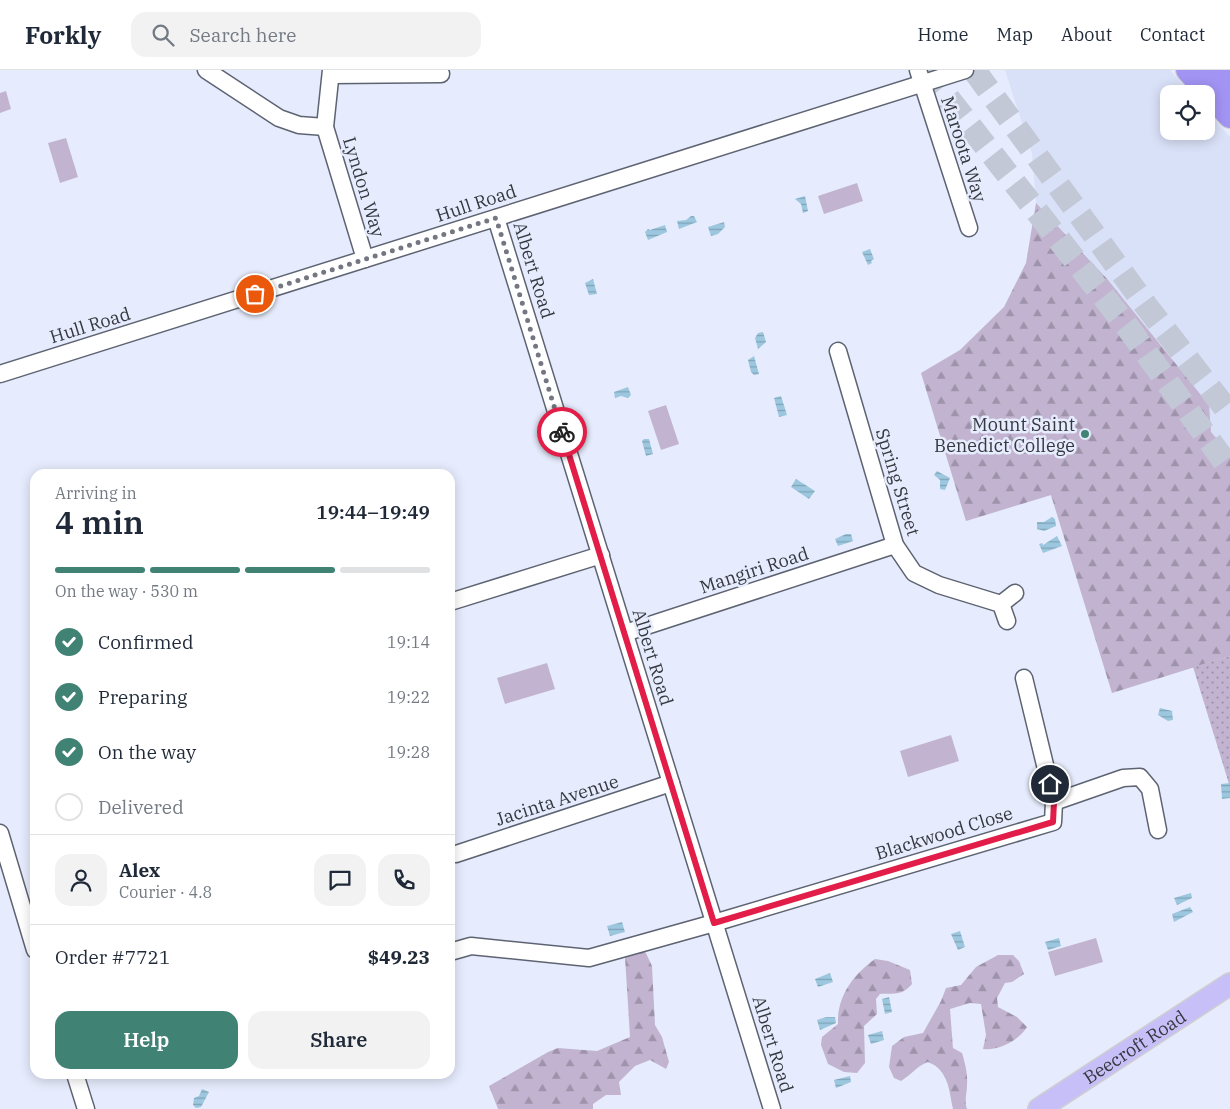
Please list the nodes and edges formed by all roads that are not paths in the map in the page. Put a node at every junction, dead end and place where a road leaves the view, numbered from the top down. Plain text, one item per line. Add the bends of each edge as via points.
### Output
1 (206, 70) edge
2 (965, 70) edge
3 (1188, 70) edge
4 (1214, 70) edge
5 (331, 72) edge
6 (441, 74) dead end
7 (920, 77) edge
8 (1230, 87) edge
9 (1230, 116) edge
10 (325, 127) junction
11 (496, 218) junction
12 (969, 228) dead end
13 (365, 259) junction
14 (838, 351) dead end
15 (0, 374) edge
16 (895, 545) junction
17 (601, 555) junction
18 (1015, 593) dead end
19 (455, 600) edge
20 (1002, 604) junction
21 (1007, 622) dead end
22 (625, 633) junction
23 (1024, 678) dead end
24 (671, 783) junction
25 (1054, 802) junction
26 (1158, 830) dead end
27 (0, 833) edge
28 (456, 854) dead end
29 (7, 878) edge
30 (27, 899) edge
31 (30, 918) edge
32 (714, 923) junction
33 (455, 951) edge
34 (1230, 984) edge
35 (77, 1079) edge
36 (86, 1109) edge
37 (772, 1109) edge
38 (1039, 1109) edge

1 - 10 street, Lyndon Way via 279,118 300,125
2 - 7 street, Hull Road
3 - 9 highway
4 - 8 highway
5 - 6 street
5 - 10 street, Lyndon Way
7 - 11 street, Hull Road
7 - 12 street, Maroota Way
10 - 13 street, Lyndon Way
11 - 13 street, Hull Road
11 - 17 street, Albert Road
13 - 15 street, Hull Road
14 - 16 street, Spring Street
16 - 20 street, Spring Street via 914,573 938,585
16 - 22 street, Mangiri Road
17 - 19 street
17 - 22 street, Albert Road
18 - 20 street
20 - 21 street
22 - 24 street, Albert Road
23 - 25 street
24 - 28 street, Jacinta Avenue
24 - 32 street, Albert Road
25 - 26 street via 1123,778 1140,777 1150,789
25 - 32 street, Blackwood Close via 1053,822
27 - 29 street
29 - 30 street
30 - 31 street
32 - 33 street via 589,958 471,946
32 - 37 street, Albert Road
34 - 38 main road, Beecroft Road
35 - 36 street

